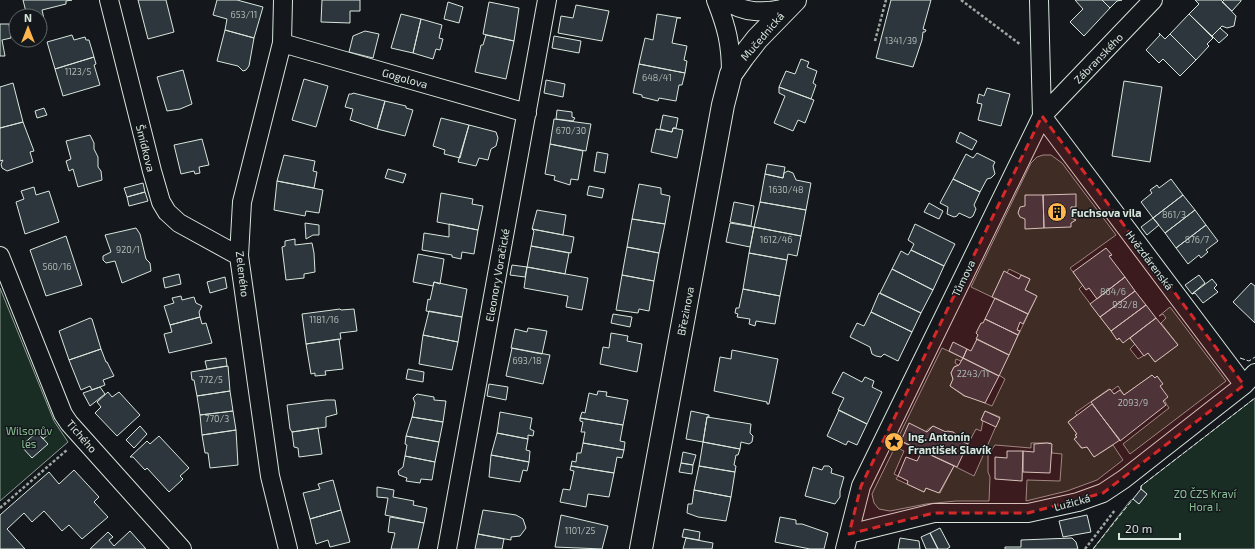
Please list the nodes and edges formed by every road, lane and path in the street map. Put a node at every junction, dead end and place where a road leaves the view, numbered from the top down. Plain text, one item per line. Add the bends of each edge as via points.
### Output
1 (109, 0) edge
2 (283, 0) edge
3 (547, 0) edge
4 (716, 0) edge
5 (725, 0) edge
6 (886, 0) edge
7 (961, 0) edge
8 (1039, 0) edge
9 (1153, 0) edge
10 (791, 4) edge
11 (875, 41) dead end
12 (282, 43) junction
13 (1027, 49) dead end
14 (731, 74) junction
15 (527, 113) junction
16 (1042, 116) junction
17 (0, 256) edge
18 (239, 256) junction
19 (1249, 379) edge
20 (82, 437) junction
21 (1124, 479) junction
22 (0, 508) edge
23 (847, 542) edge
24 (182, 549) edge
25 (288, 549) edge
26 (447, 549) edge
27 (641, 549) edge
28 (1085, 549) edge

1 - 18 street, Šmídkova via 161,202 179,224
2 - 12 street, Zeleného
3 - 15 street, Eleonory Voračické
4 - 14 street via 728,31
5 - 10 street via 742,9 760,12
6 - 11 path
7 - 13 path
8 - 16 street, Tůmova
9 - 16 street, Zábranského
10 - 14 street, Mučednická via 757,38
12 - 15 street, Gogolova
12 - 18 street, Zeleného via 242,202
14 - 27 street, Březinova via 723,105
15 - 26 street, Eleonory Voračické
16 - 19 street, Hvězdárenská
16 - 23 street, Tůmova via 861,486
17 - 20 street, Tichého via 64,414
18 - 25 street, Zeleného via 270,476
19 - 21 street, Lužická
20 - 22 path
20 - 24 street, Tichého
21 - 23 street, Lužická via 1103,493 1078,502 1028,513 934,513
21 - 28 path via 1119,505

